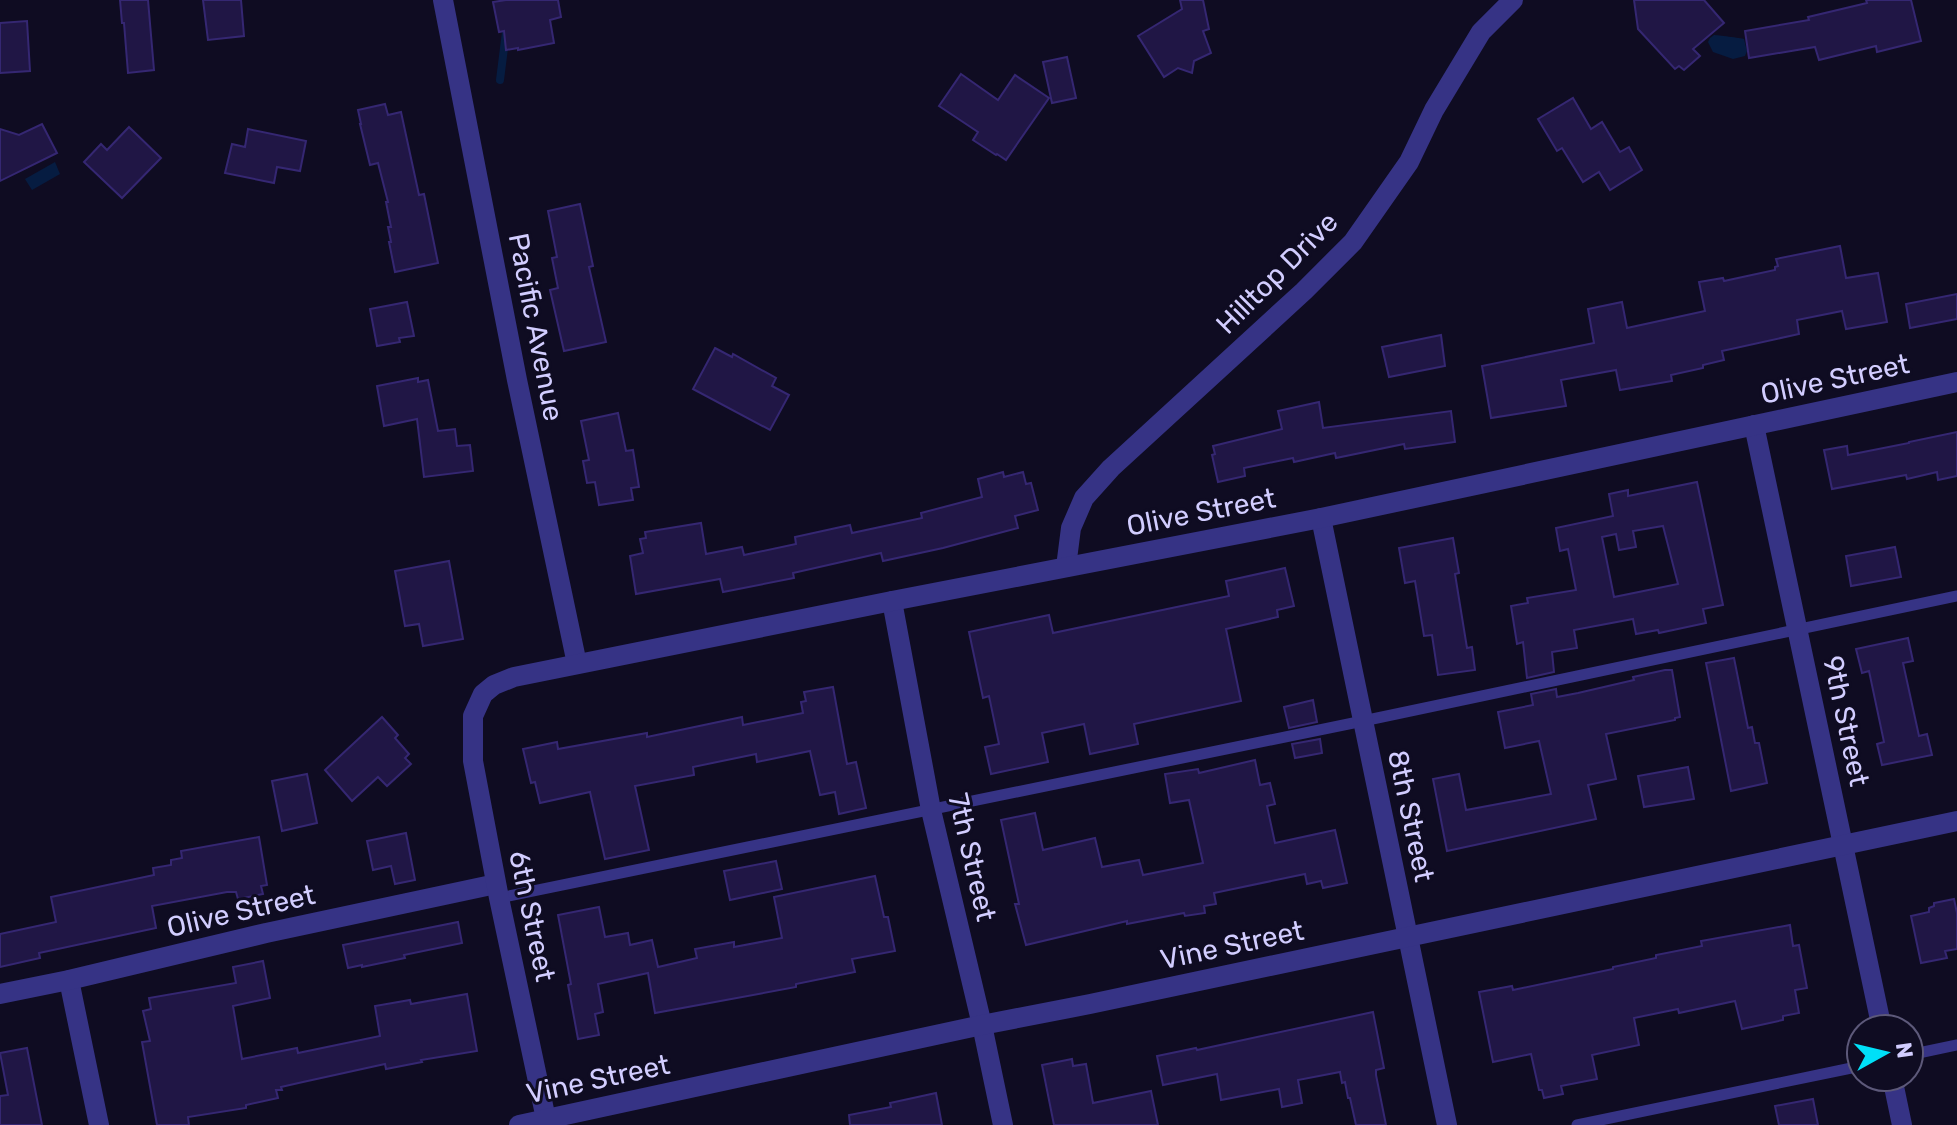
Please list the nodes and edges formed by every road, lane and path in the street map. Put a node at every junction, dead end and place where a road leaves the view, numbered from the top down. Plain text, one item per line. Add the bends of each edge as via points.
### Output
1 (443, 0) edge
2 (1513, 0) edge
3 (1957, 382) edge
4 (1754, 425) junction
5 (1321, 518) junction
6 (1066, 567) junction
7 (1957, 596) edge
8 (892, 601) junction
9 (1798, 629) junction
10 (577, 664) junction
11 (473, 716) joint
12 (1363, 721) junction
13 (931, 810) junction
14 (1957, 821) edge
15 (1843, 845) junction
16 (497, 891) junction
17 (1408, 936) junction
18 (69, 980) junction
19 (0, 994) edge
20 (1879, 1013) edge
21 (982, 1025) junction
22 (1957, 1045) edge
23 (1925, 1052) edge
24 (1845, 1069) edge
25 (1895, 1093) edge
26 (547, 1122) edge
27 (99, 1125) edge
28 (519, 1125) edge
29 (1003, 1125) edge
30 (1447, 1125) edge
31 (1577, 1125) edge
32 (1902, 1125) edge

1 - 10 street, Pacific Avenue
2 - 6 street, Hilltop Drive via 1481,32 1409,162 1353,242 1084,498 1071,528
3 - 4 street, Olive Street
4 - 5 street, Olive Street
4 - 9 street, 9th Street
5 - 6 street, Olive Street
5 - 12 street, 8th Street
6 - 8 street, Olive Street
7 - 9 lane
8 - 10 street, Olive Street
8 - 13 street, 7th Street
9 - 12 lane
9 - 15 street, 9th Street
10 - 11 street, Olive Street via 494,685 483,694
11 - 16 street, 6th Street via 473,761
12 - 13 lane
12 - 17 street, 8th Street
13 - 16 lane
13 - 21 street, 7th Street
14 - 15 street, Vine Street
15 - 17 street, Vine Street
15 - 20 street, 9th Street
16 - 18 street, Olive Street via 266,933
16 - 26 street, 6th Street
17 - 21 street, Vine Street
17 - 30 street, 8th Street
18 - 19 street, Olive Street
18 - 27 street
21 - 26 street, Vine Street
21 - 29 street, 7th Street
22 - 23 lane
24 - 31 lane
25 - 32 street
26 - 28 street, Vine Street

